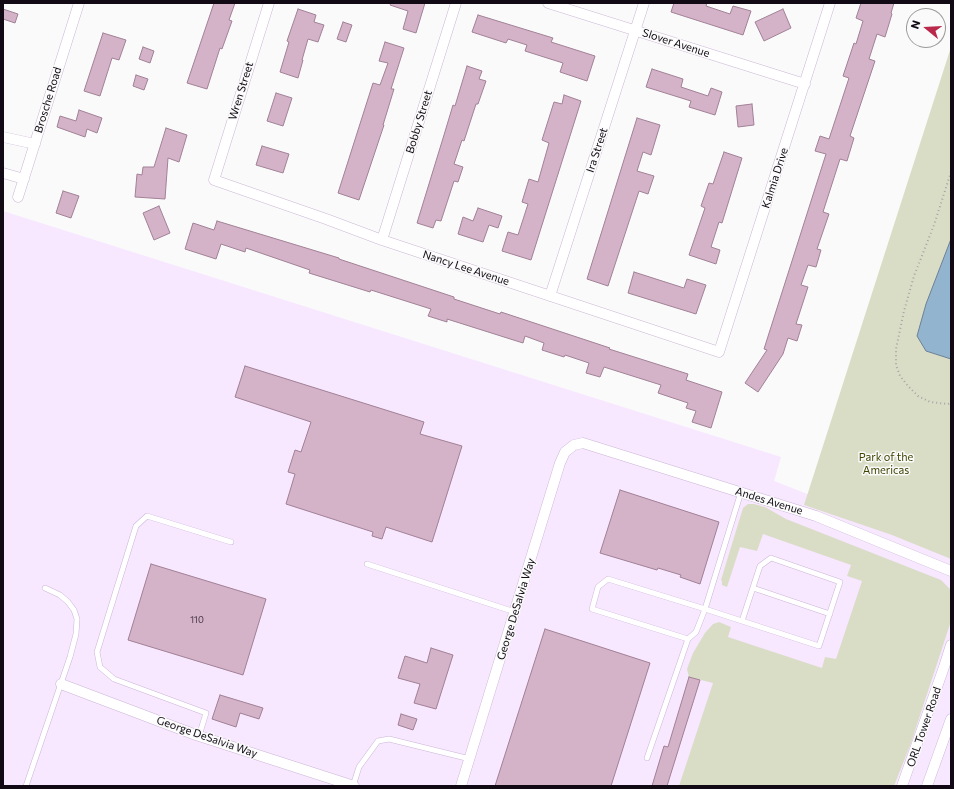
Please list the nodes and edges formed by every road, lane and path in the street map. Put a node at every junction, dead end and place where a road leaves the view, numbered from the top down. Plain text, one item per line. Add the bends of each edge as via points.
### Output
1 (79, 3) edge
2 (269, 3) edge
3 (456, 3) edge
4 (548, 3) edge
5 (644, 3) edge
6 (830, 3) edge
7 (635, 30) junction
8 (805, 84) junction
9 (3, 137) edge
10 (35, 144) junction
11 (951, 172) edge
12 (3, 173) edge
13 (24, 179) junction
14 (214, 180) joint
15 (18, 197) dead end
16 (382, 240) junction
17 (550, 296) junction
18 (719, 352) joint
19 (951, 403) edge
20 (583, 443) joint
21 (741, 492) junction
22 (231, 542) dead end
23 (367, 564) dead end
24 (951, 571) edge
25 (45, 588) dead end
26 (753, 588) junction
27 (705, 609) junction
28 (516, 612) junction
29 (830, 614) junction
30 (742, 621) junction
31 (688, 639) junction
32 (951, 644) edge
33 (61, 684) junction
34 (951, 719) edge
35 (200, 736) junction
36 (470, 758) junction
37 (647, 758) dead end
38 (26, 786) edge
39 (354, 786) edge
40 (461, 786) edge
41 (902, 786) edge
42 (926, 786) edge

1 - 10 street, Brosche Road
2 - 14 street, Wren Street
3 - 16 street, Bobby Street
4 - 7 street, Slover Avenue
5 - 7 street, Ira Street
6 - 8 street, Kalmia Drive
7 - 8 street, Slover Avenue
7 - 17 street, Ira Street
8 - 18 street, Kalmia Drive
9 - 10 street
10 - 13 street, Brosche Road
11 - 19 path via 914,276 896,349 896,365 900,376 918,396 930,402
12 - 13 street
13 - 15 street, Brosche Road
14 - 16 street, Nancy Lee Avenue
16 - 17 street, Nancy Lee Avenue
17 - 18 street, Nancy Lee Avenue
20 - 21 street, Andes Avenue
20 - 28 street, George DeSalvia Way via 574,445 560,462
21 - 24 street, Andes Avenue via 816,516
21 - 27 lane
22 - 35 lane via 147,516 136,526 97,652 100,667 114,679 206,713
23 - 28 lane
25 - 33 lane via 68,602 77,619 76,634
26 - 29 lane
26 - 29 lane via 760,566 771,558 840,582
26 - 30 lane
27 - 30 lane
27 - 31 lane via 696,632
27 - 31 lane via 608,579 598,587 592,609
28 - 36 street, George DeSalvia Way
29 - 30 lane via 819,646
31 - 37 lane
32 - 41 street, ORL Tower Road
33 - 35 street, George DeSalvia Way
33 - 38 lane
34 - 42 street, ORL Tower Road
35 - 39 street, George DeSalvia Way
36 - 39 lane via 389,739 378,741 359,768
36 - 40 street, George DeSalvia Way

